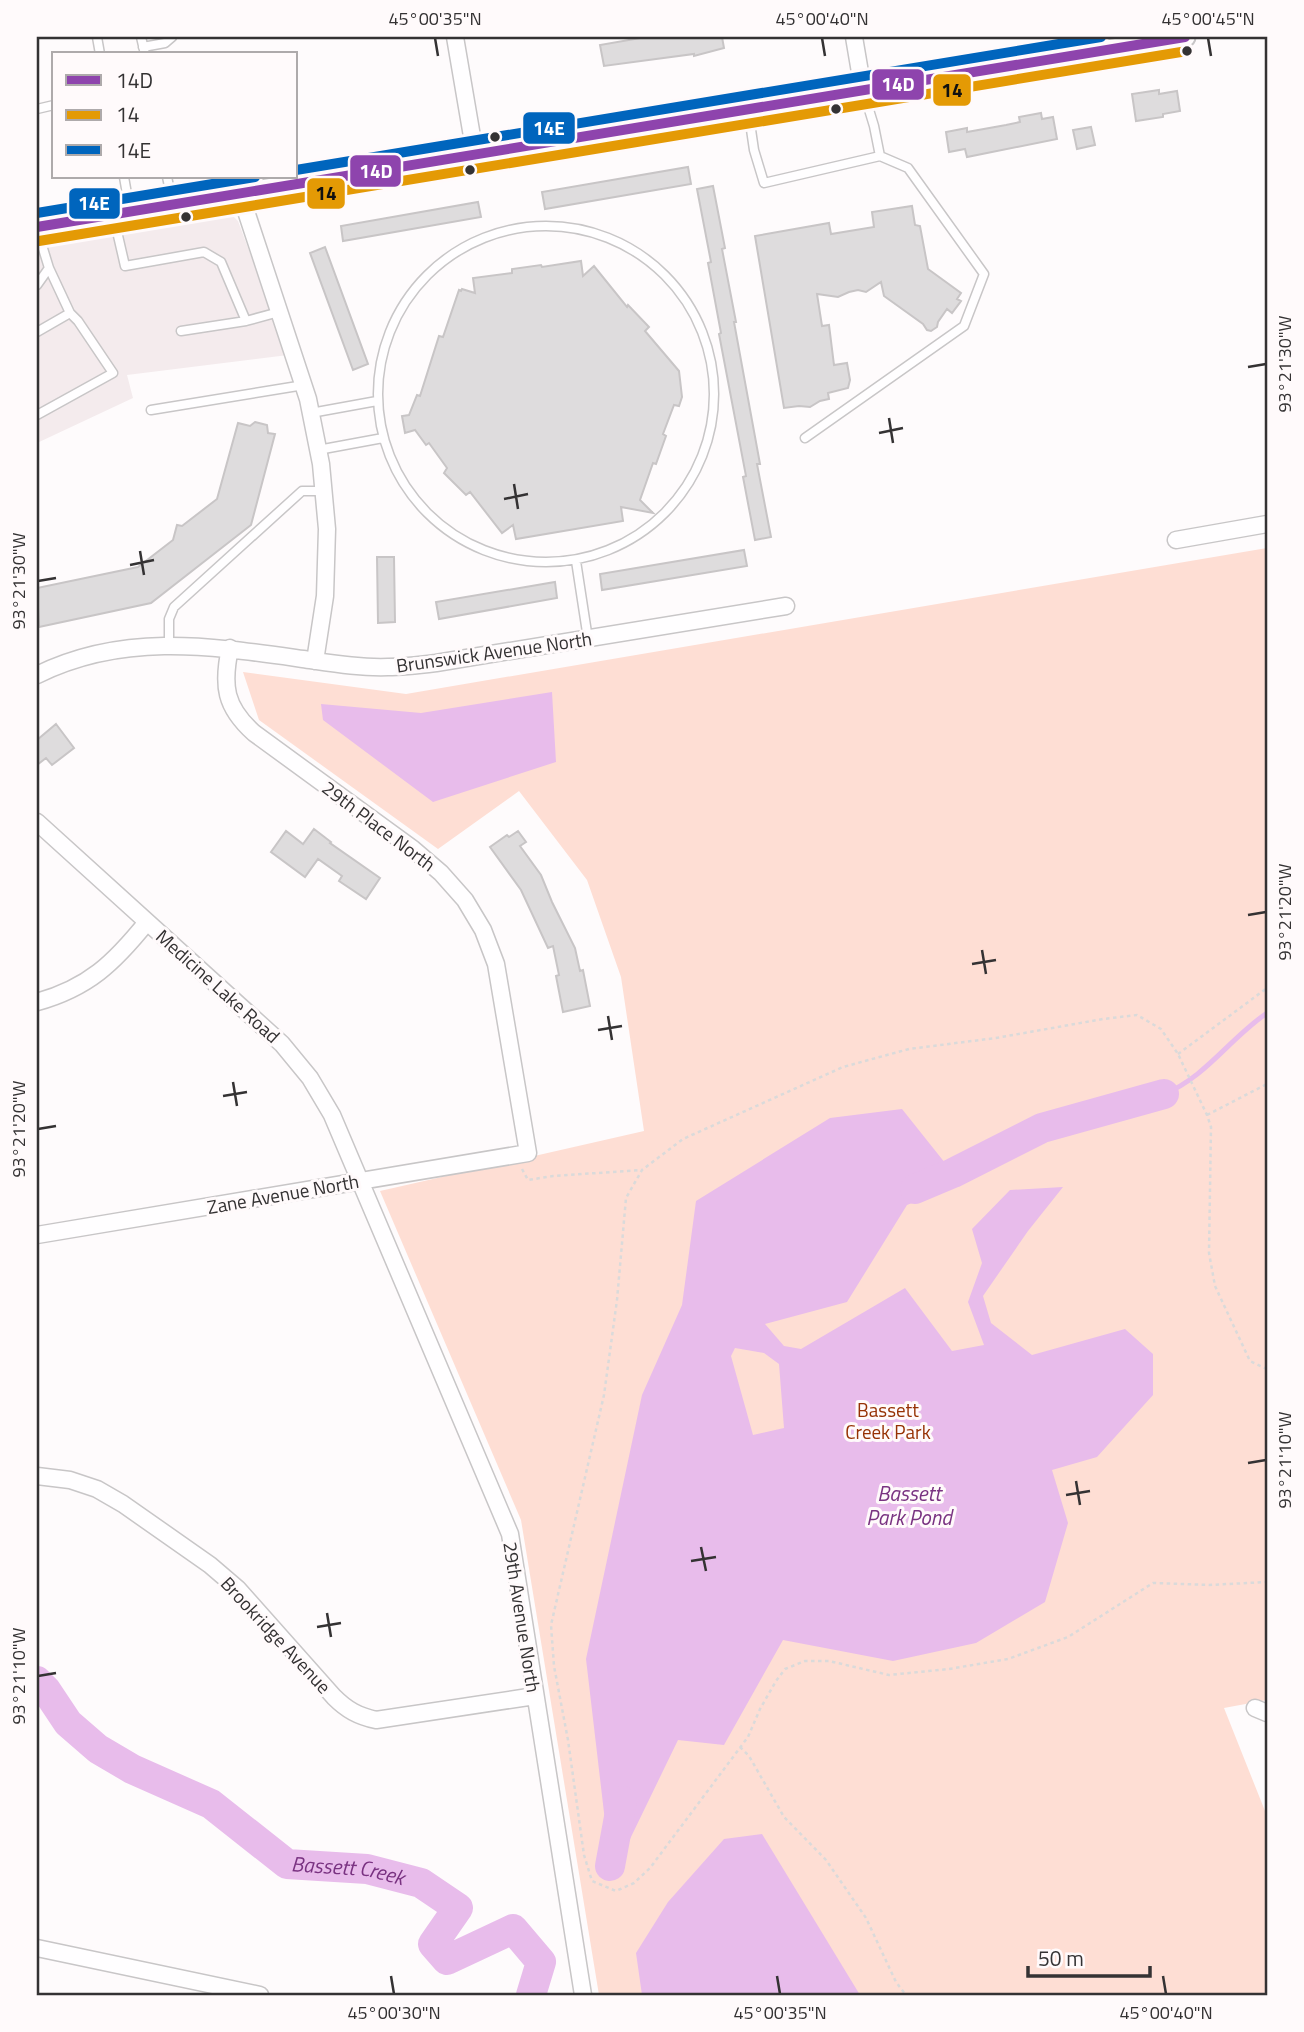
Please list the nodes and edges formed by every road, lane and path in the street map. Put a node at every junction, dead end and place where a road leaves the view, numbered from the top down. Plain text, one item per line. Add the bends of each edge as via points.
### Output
1 (142, 37) edge
2 (172, 37) edge
3 (455, 37) edge
4 (854, 37) edge
5 (1185, 37) edge
6 (144, 50) edge
7 (863, 90) junction
8 (748, 109) junction
9 (475, 154) junction
10 (880, 156) junction
11 (124, 178) edge
12 (167, 178) edge
13 (240, 193) junction
14 (173, 204) junction
15 (122, 212) junction
16 (37, 228) edge
17 (49, 268) junction
18 (37, 285) edge
19 (279, 312) junction
20 (69, 313) junction
21 (246, 321) junction
22 (181, 331) dead end
23 (37, 332) edge
24 (304, 385) junction
25 (377, 401) junction
26 (151, 410) dead end
27 (311, 413) junction
28 (37, 415) edge
29 (383, 438) junction
30 (805, 438) dead end
31 (318, 450) junction
32 (324, 491) junction
33 (1267, 524) edge
34 (1176, 540) dead end
35 (576, 561) junction
36 (786, 606) dead end
37 (589, 639) junction
38 (169, 645) junction
39 (230, 649) junction
40 (315, 661) junction
41 (37, 675) edge
42 (37, 822) edge
43 (147, 922) junction
44 (1267, 988) edge
45 (37, 1002) edge
46 (1178, 1054) junction
47 (1267, 1084) edge
48 (1207, 1115) junction
49 (520, 1154) junction
50 (642, 1170) junction
51 (360, 1181) junction
52 (37, 1235) edge
53 (1267, 1369) edge
54 (37, 1476) edge
55 (1267, 1582) edge
56 (535, 1696) junction
57 (739, 1747) junction
58 (37, 1948) edge
59 (260, 1995) edge
60 (583, 1995) edge
61 (906, 1995) edge

1 - 6 lane
2 - 6 lane
3 - 9 street
4 - 7 street
5 - 7 street
7 - 8 street
7 - 10 lane
8 - 9 street
8 - 10 lane via 764,183
9 - 13 street
10 - 30 lane via 908,168 984,274 964,326
11 - 15 lane
12 - 14 lane
13 - 14 street
13 - 19 street
14 - 15 street
15 - 16 street
15 - 21 lane via 125,266 204,252 221,262
16 - 17 lane
17 - 18 lane
17 - 20 lane
19 - 21 lane
19 - 24 street
20 - 23 lane
20 - 28 lane via 113,373
21 - 22 lane
24 - 26 lane
24 - 27 street
25 - 27 lane
25 - 29 lane
25 - 35 lane via 383,346 407,296 446,257 495,232 550,224 604,234 652,261 689,302 711,353 715,408 702,462 672,508 639,534
27 - 31 street
29 - 31 lane
29 - 35 lane via 411,494 436,522 478,549 526,562
31 - 32 street
32 - 38 lane via 302,491 174,607
32 - 40 street via 325,596
33 - 34 street
35 - 37 lane
36 - 37 street, Brunswick Avenue North
37 - 40 street, Brunswick Avenue North via 387,667
38 - 39 street, Brunswick Avenue North
38 - 41 street, Brunswick Avenue North via 91,655
39 - 40 street, Brunswick Avenue North
39 - 49 street, 29th Place North via 226,690 241,722 441,873 483,930 496,964
42 - 43 street, Medicine Lake Road
43 - 45 street via 109,965 83,984
43 - 51 street, Medicine Lake Road via 282,1044 310,1078 332,1115
44 - 46 path
46 - 48 path
46 - 50 path via 1161,1029 1138,1015 909,1049 843,1067 750,1108 683,1139
47 - 48 path
48 - 53 path via 1211,1127 1209,1253 1215,1286 1250,1361
49 - 50 path via 528,1180
49 - 51 street, Zane Avenue North
50 - 57 path via 626,1198 604,1395 551,1625 584,1855 592,1881 615,1891 634,1883
51 - 52 street, Zane Avenue North
51 - 56 street, 29th Avenue North via 510,1534
54 - 56 street, Brookridge Avenue via 97,1489 210,1565 238,1589 345,1709 359,1717 376,1720
55 - 57 path via 1153,1583 1068,1637 1008,1659 949,1670 889,1675 829,1661 805,1661 785,1669
56 - 60 street, 29th Avenue North
57 - 61 path via 749,1756 784,1817 825,1860 866,1918
58 - 59 street

